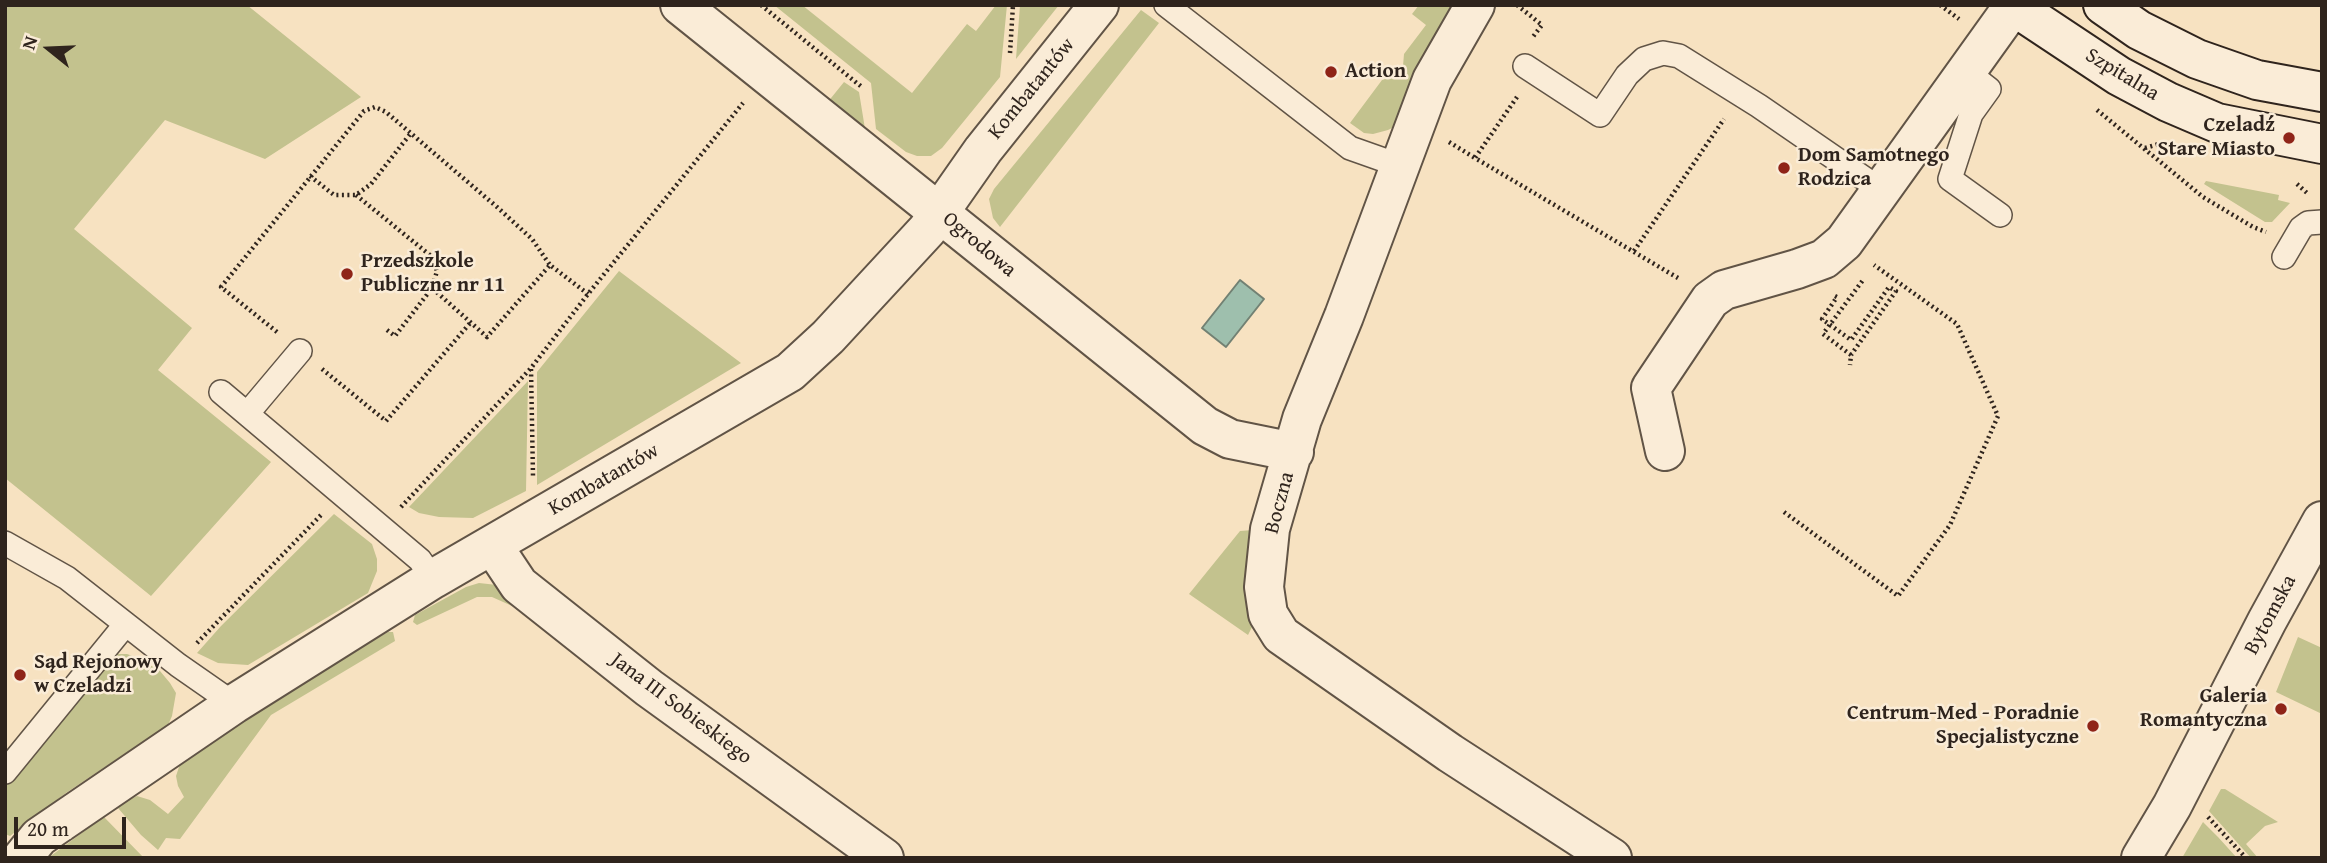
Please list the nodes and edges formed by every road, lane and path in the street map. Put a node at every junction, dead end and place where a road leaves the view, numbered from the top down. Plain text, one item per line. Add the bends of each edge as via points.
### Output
1 (761, 5) edge
2 (1013, 5) edge
3 (1100, 5) edge
4 (1167, 5) edge
5 (1475, 5) edge
6 (1517, 5) edge
7 (1940, 5) edge
8 (2013, 5) edge
9 (2103, 5) edge
10 (688, 8) edge
11 (1990, 36) junction
12 (1009, 66) dead end
13 (1525, 66) junction
14 (1966, 71) junction
15 (863, 88) dead end
16 (2322, 92) edge
17 (751, 94) dead end
18 (2091, 106) dead end
19 (1716, 129) dead end
20 (411, 133) junction
21 (2322, 144) edge
22 (2145, 149) junction
23 (2182, 153) dead end
24 (1401, 166) junction
25 (310, 176) junction
26 (1881, 190) junction
27 (356, 195) junction
28 (939, 212) junction
29 (2000, 215) dead end
30 (2322, 222) edge
31 (2272, 233) dead end
32 (1634, 251) junction
33 (2284, 257) dead end
34 (550, 265) junction
35 (432, 288) junction
36 (588, 294) junction
37 (1710, 300) junction
38 (471, 322) junction
39 (1831, 325) junction
40 (387, 330) dead end
41 (300, 351) junction
42 (1851, 355) junction
43 (1850, 365) dead end
44 (531, 368) junction
45 (221, 392) dead end
46 (247, 414) junction
47 (1665, 451) dead end
48 (1294, 452) junction
49 (533, 484) dead end
50 (328, 508) dead end
51 (398, 510) dead end
52 (1784, 512) dead end
53 (2322, 521) edge
54 (5, 543) edge
55 (493, 546) junction
56 (433, 579) junction
57 (213, 624) dead end
58 (125, 625) junction
59 (234, 704) junction
60 (5, 772) edge
61 (2202, 810) dead end
62 (5, 850) edge
63 (13, 858) edge
64 (22, 858) edge
65 (884, 858) edge
66 (1612, 858) edge
67 (2141, 858) edge
68 (2245, 858) edge

1 - 15 path
2 - 12 path
3 - 28 street, Kombatantów
4 - 24 lane via 1350,148
5 - 24 street, Boczna via 1432,80
6 - 13 path via 1542,24 1516,60
7 - 11 path
8 - 11 street
8 - 21 street, Szpitalna via 2119,76 2168,102 2217,123
9 - 16 street via 2139,30 2197,59 2257,80
10 - 28 street, Ogrodowa
11 - 14 street
13 - 26 lane via 1600,115 1644,59 1663,53 1679,56
13 - 32 path via 1526,84 1475,158
14 - 26 street
14 - 29 lane via 1989,89 1971,114 1950,179
17 - 36 path
18 - 22 path
19 - 32 path
20 - 25 path via 386,112 375,107 364,111
20 - 27 path via 371,184
20 - 34 path via 532,239
22 - 23 path via 2159,144
22 - 31 path via 2203,197
24 - 48 street, Boczna via 1302,419
25 - 27 path via 334,195
25 - 41 path via 221,287
26 - 37 street via 1844,242 1824,259 1724,290
27 - 35 path via 430,256 437,271
28 - 48 street, Ogrodowa via 1205,426 1230,439
28 - 55 street, Kombatantów via 888,273 790,372
30 - 33 lane via 2301,228
32 - 37 path
34 - 36 path
34 - 38 path via 487,337
35 - 38 path
35 - 40 path via 395,336
36 - 44 path
37 - 47 street via 1651,388
38 - 41 path via 386,421
39 - 42 path via 1823,334
39 - 42 path via 1851,341 1889,287 1896,291
39 - 52 path via 1873,265 1957,324 1998,416 1950,525 1898,596
41 - 46 lane
42 - 43 path
44 - 49 path
44 - 51 path
45 - 46 lane
46 - 56 lane via 420,560
48 - 66 street, Boczna via 1270,529 1264,587 1268,614 1281,635
50 - 57 path
53 - 67 street, Bytomska
54 - 58 lane via 67,578
55 - 56 street, Kombatantów
55 - 65 street, Jana III Sobieskiego via 519,585 649,688
56 - 59 street, Kombatantów
58 - 59 lane
58 - 60 lane
59 - 64 street, Kombatantów via 40,837
61 - 68 path
62 - 63 lane

